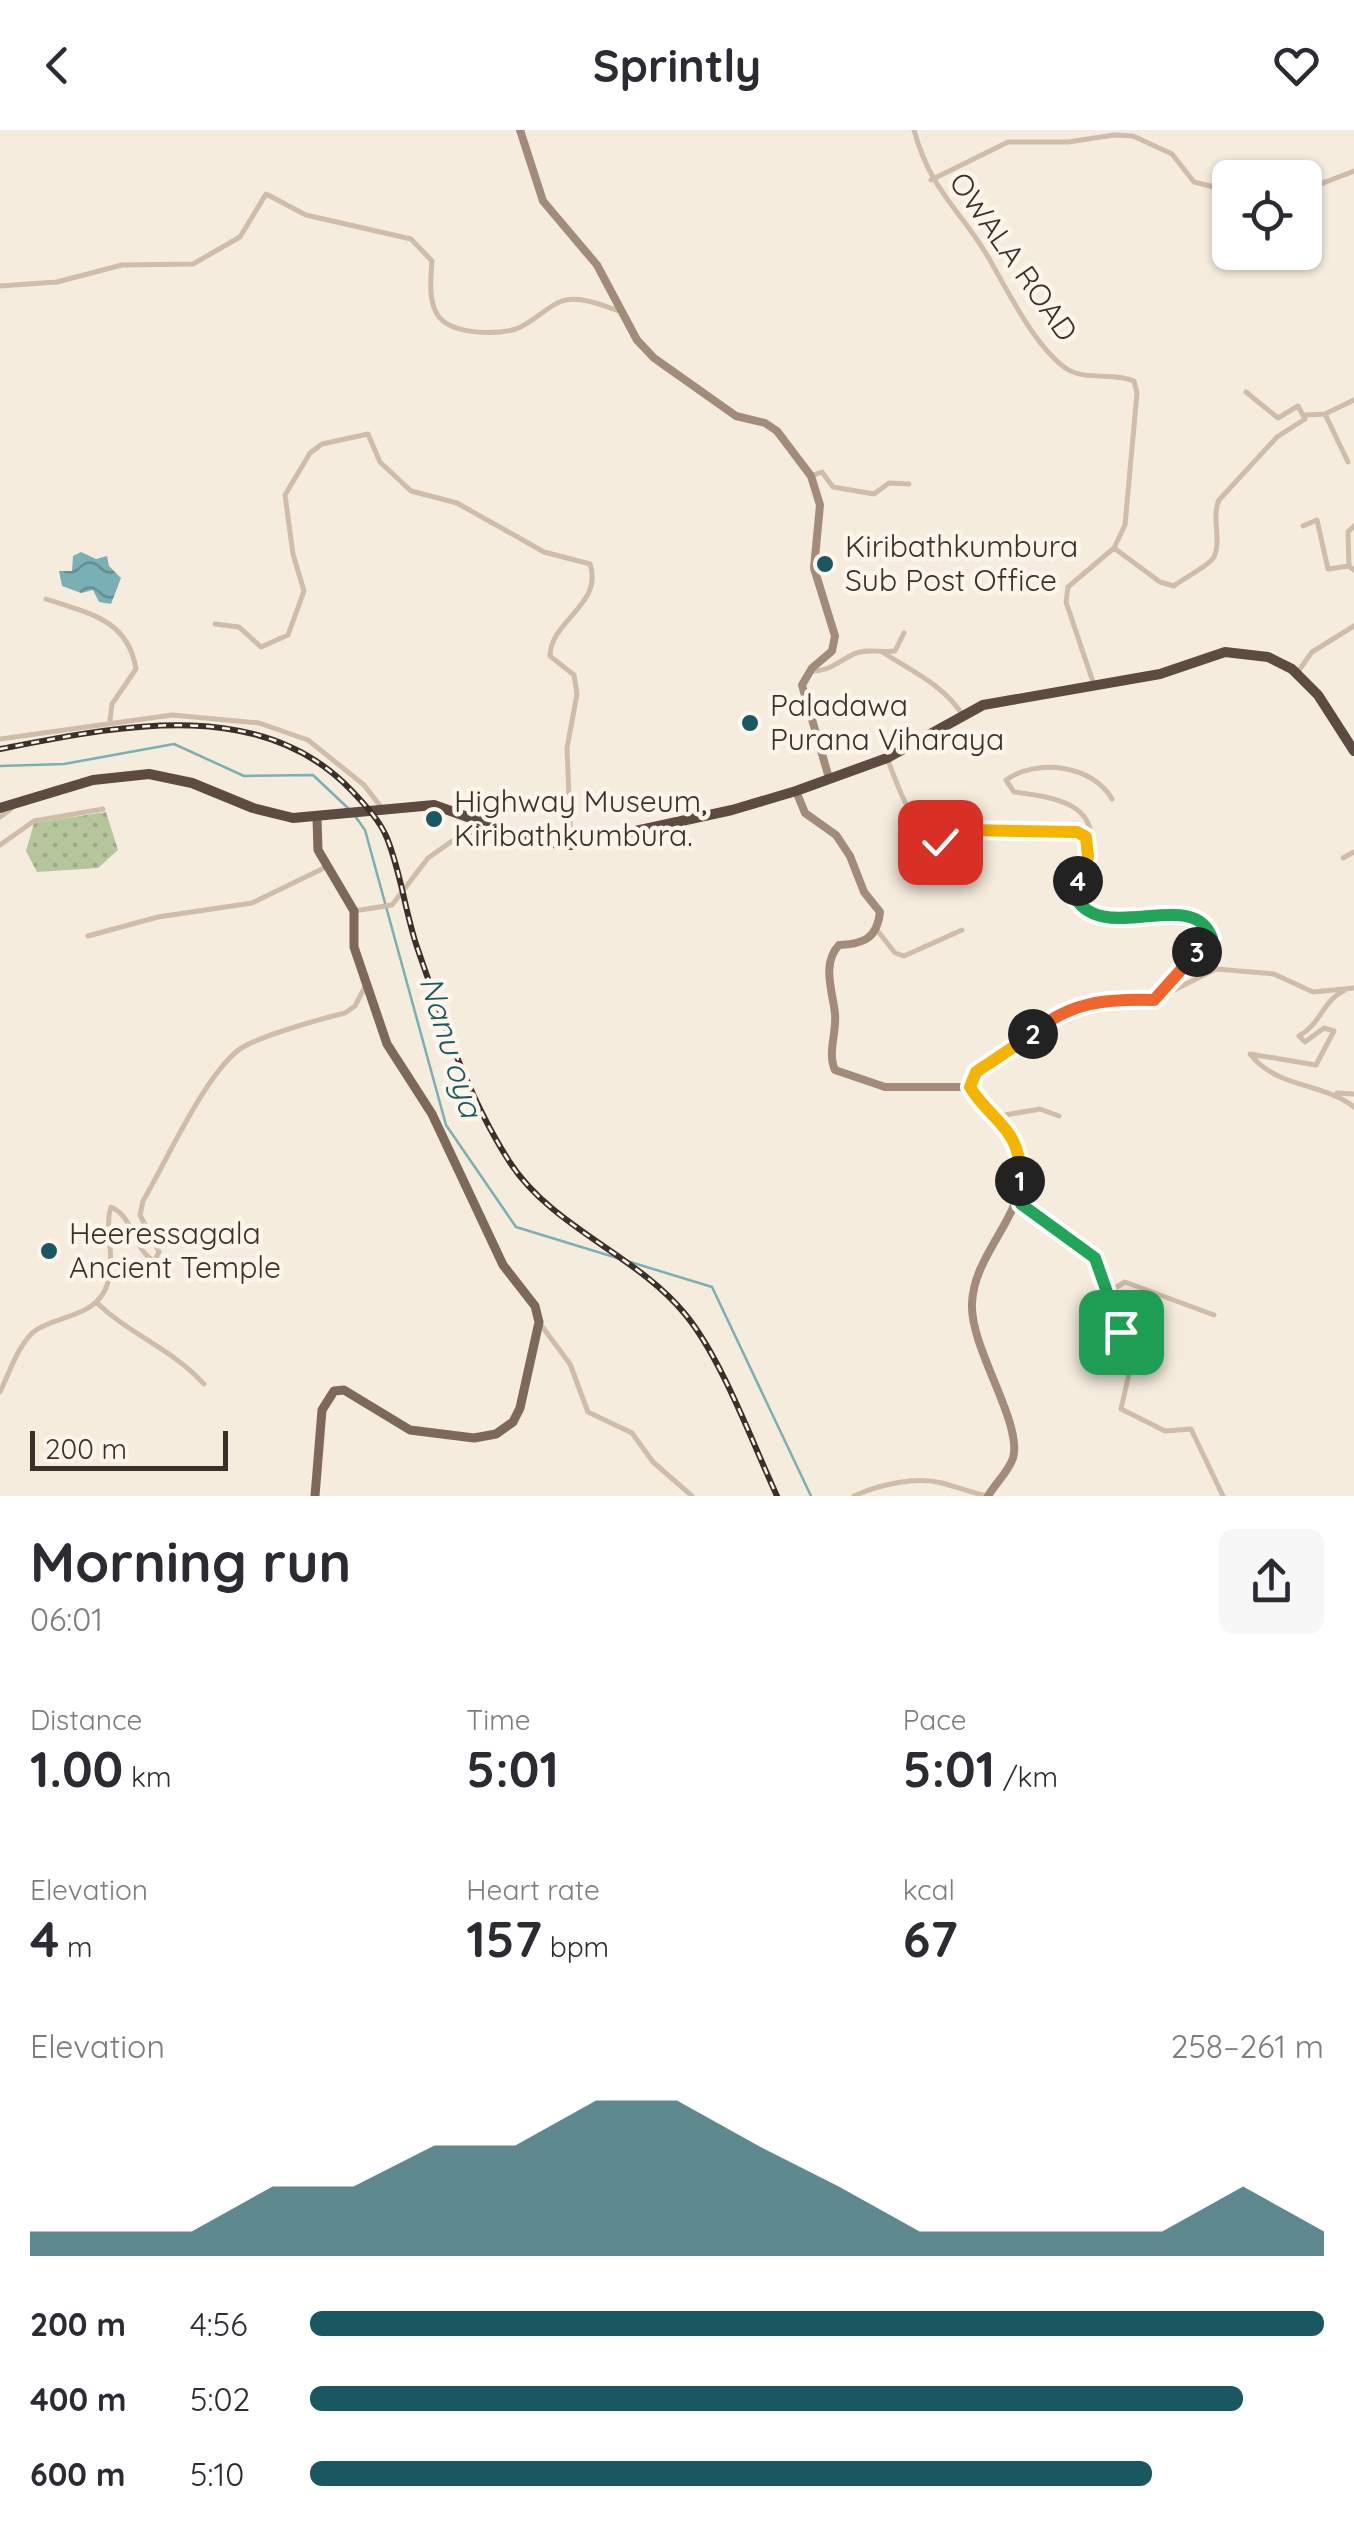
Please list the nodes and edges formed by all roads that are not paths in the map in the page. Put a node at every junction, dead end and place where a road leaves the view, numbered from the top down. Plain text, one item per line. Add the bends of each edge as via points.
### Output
1 (520, 130) edge
2 (914, 130) edge
3 (1354, 171) edge
4 (932, 180) junction
5 (1322, 183) edge
6 (1212, 186) edge
7 (0, 286) edge
8 (625, 313) junction
9 (1245, 391) dead end
10 (1354, 400) edge
11 (1325, 414) junction
12 (1306, 415) junction
13 (1348, 462) dead end
14 (811, 476) junction
15 (910, 484) dead end
16 (1303, 526) dead end
17 (1354, 526) edge
18 (1114, 548) junction
19 (1352, 568) edge
20 (46, 598) dead end
21 (215, 624) dead end
22 (1354, 626) edge
23 (904, 633) dead end
24 (888, 654) junction
25 (814, 667) junction
26 (1296, 673) junction
27 (1093, 682) junction
28 (962, 714) junction
29 (110, 720) junction
30 (0, 739) edge
31 (1354, 750) edge
32 (887, 758) junction
33 (829, 778) junction
34 (56, 789) junction
35 (796, 792) junction
36 (1112, 799) dead end
37 (0, 808) edge
38 (103, 810) dead end
39 (382, 810) junction
40 (0, 817) edge
41 (317, 818) junction
42 (491, 827) junction
43 (570, 844) junction
44 (0, 845) edge
45 (1354, 852) edge
46 (1088, 857) junction
47 (1343, 858) dead end
48 (326, 867) junction
49 (354, 911) junction
50 (877, 930) junction
51 (962, 930) dead end
52 (88, 936) dead end
53 (366, 984) junction
54 (1351, 988) edge
55 (1154, 1000) junction
56 (970, 1087) junction
57 (1337, 1094) junction
58 (1354, 1094) edge
59 (1354, 1107) edge
60 (999, 1116) junction
61 (1060, 1116) dead end
62 (1019, 1200) junction
63 (1110, 1291) junction
64 (96, 1302) junction
65 (1214, 1315) dead end
66 (539, 1322) junction
67 (204, 1384) dead end
68 (0, 1392) edge
69 (315, 1496) edge
70 (692, 1496) edge
71 (854, 1496) edge
72 (988, 1496) edge
73 (1223, 1496) edge

1 - 8 main road via 543,201 596,264
2 - 4 street, OWALA ROAD
3 - 5 street
4 - 6 street via 1008,142 1114,134 1172,154 1194,182
4 - 18 street, OWALA ROAD via 1054,358 1079,374 1134,381 1126,525
7 - 8 street via 57,282 122,265 193,264 240,237 266,194 306,215 411,239 432,261 437,315 450,326 492,334 518,328 562,301
8 - 14 main road via 654,358 736,416 766,423
9 - 12 street via 1278,418 1298,406
10 - 11 street
11 - 12 street
11 - 13 street
12 - 18 street via 1219,500 1215,554 1174,586
14 - 15 street via 822,472 833,487 874,494 889,483
14 - 25 main road via 820,504 814,568 836,636 832,651
16 - 19 street via 1316,520 1321,526 1328,569
17 - 19 street via 1348,532
18 - 27 street via 1068,587 1066,602
20 - 29 street via 106,618 124,634 136,669 112,704
21 - 43 street via 239,627 261,647 288,636 304,591 285,495 310,452 368,434 380,462 411,491 458,503 544,552 590,564 590,592 550,645 550,656 574,674 577,694 567,748
22 - 26 street via 1312,652
23 - 24 street
24 - 25 street via 853,654 837,667
24 - 28 street via 946,691
25 - 33 main road via 802,685
26 - 27 highway via 1268,658 1224,652 1160,674
26 - 31 highway
27 - 28 highway
28 - 32 highway
29 - 30 street
29 - 39 street via 172,715 280,728 308,740 364,785
32 - 33 highway
32 - 46 street via 927,836 940,842 968,830 1077,832 1086,837
33 - 35 highway
34 - 37 highway
34 - 40 street
34 - 41 highway via 149,774 252,808
35 - 43 highway
35 - 50 main road via 805,813 824,822 850,856 880,912
36 - 46 street via 1099,781 1072,770 1032,770 1006,780 1014,792 1052,797 1084,812 1092,828
38 - 44 street via 34,820
39 - 41 highway
39 - 42 highway via 434,805
41 - 48 main road via 315,839
42 - 43 highway
42 - 49 street via 455,839 428,858 392,905
45 - 47 street
46 - 55 street via 1072,892 1079,908 1110,918 1186,915 1208,929 1210,944
48 - 49 main road
48 - 52 street via 252,903 158,916
49 - 53 main road via 354,947
50 - 51 street via 904,956
50 - 56 main road via 860,944 838,945 832,952 835,1070 885,1087
53 - 64 street via 345,1013 244,1046 222,1064 143,1200 140,1215 158,1252 154,1261 122,1211 111,1207 109,1272
53 - 66 main road via 387,1044 432,1114 503,1265 535,1306
54 - 55 street via 1313,992 1274,974 1216,969
54 - 57 street via 1327,999 1313,1028 1300,1036 1306,1042 1324,1028 1334,1031 1316,1065 1250,1054 1292,1082
55 - 56 street via 1105,999 1058,1012 976,1072
56 - 60 main road
57 - 58 street
57 - 59 street
60 - 61 street via 1040,1110
60 - 62 main road via 1014,1142
62 - 63 street via 1089,1251
62 - 72 main road via 990,1244 972,1304 1016,1445 1012,1464
63 - 65 street via 1125,1282
63 - 73 street via 1132,1360 1122,1408 1166,1431 1191,1430
64 - 67 street via 179,1357
64 - 68 street via 34,1331
66 - 69 main road via 520,1408 496,1434 474,1438 410,1430 344,1390 334,1391 322,1410
66 - 70 street via 570,1364 588,1412 628,1429
71 - 72 street via 880,1486 942,1482

